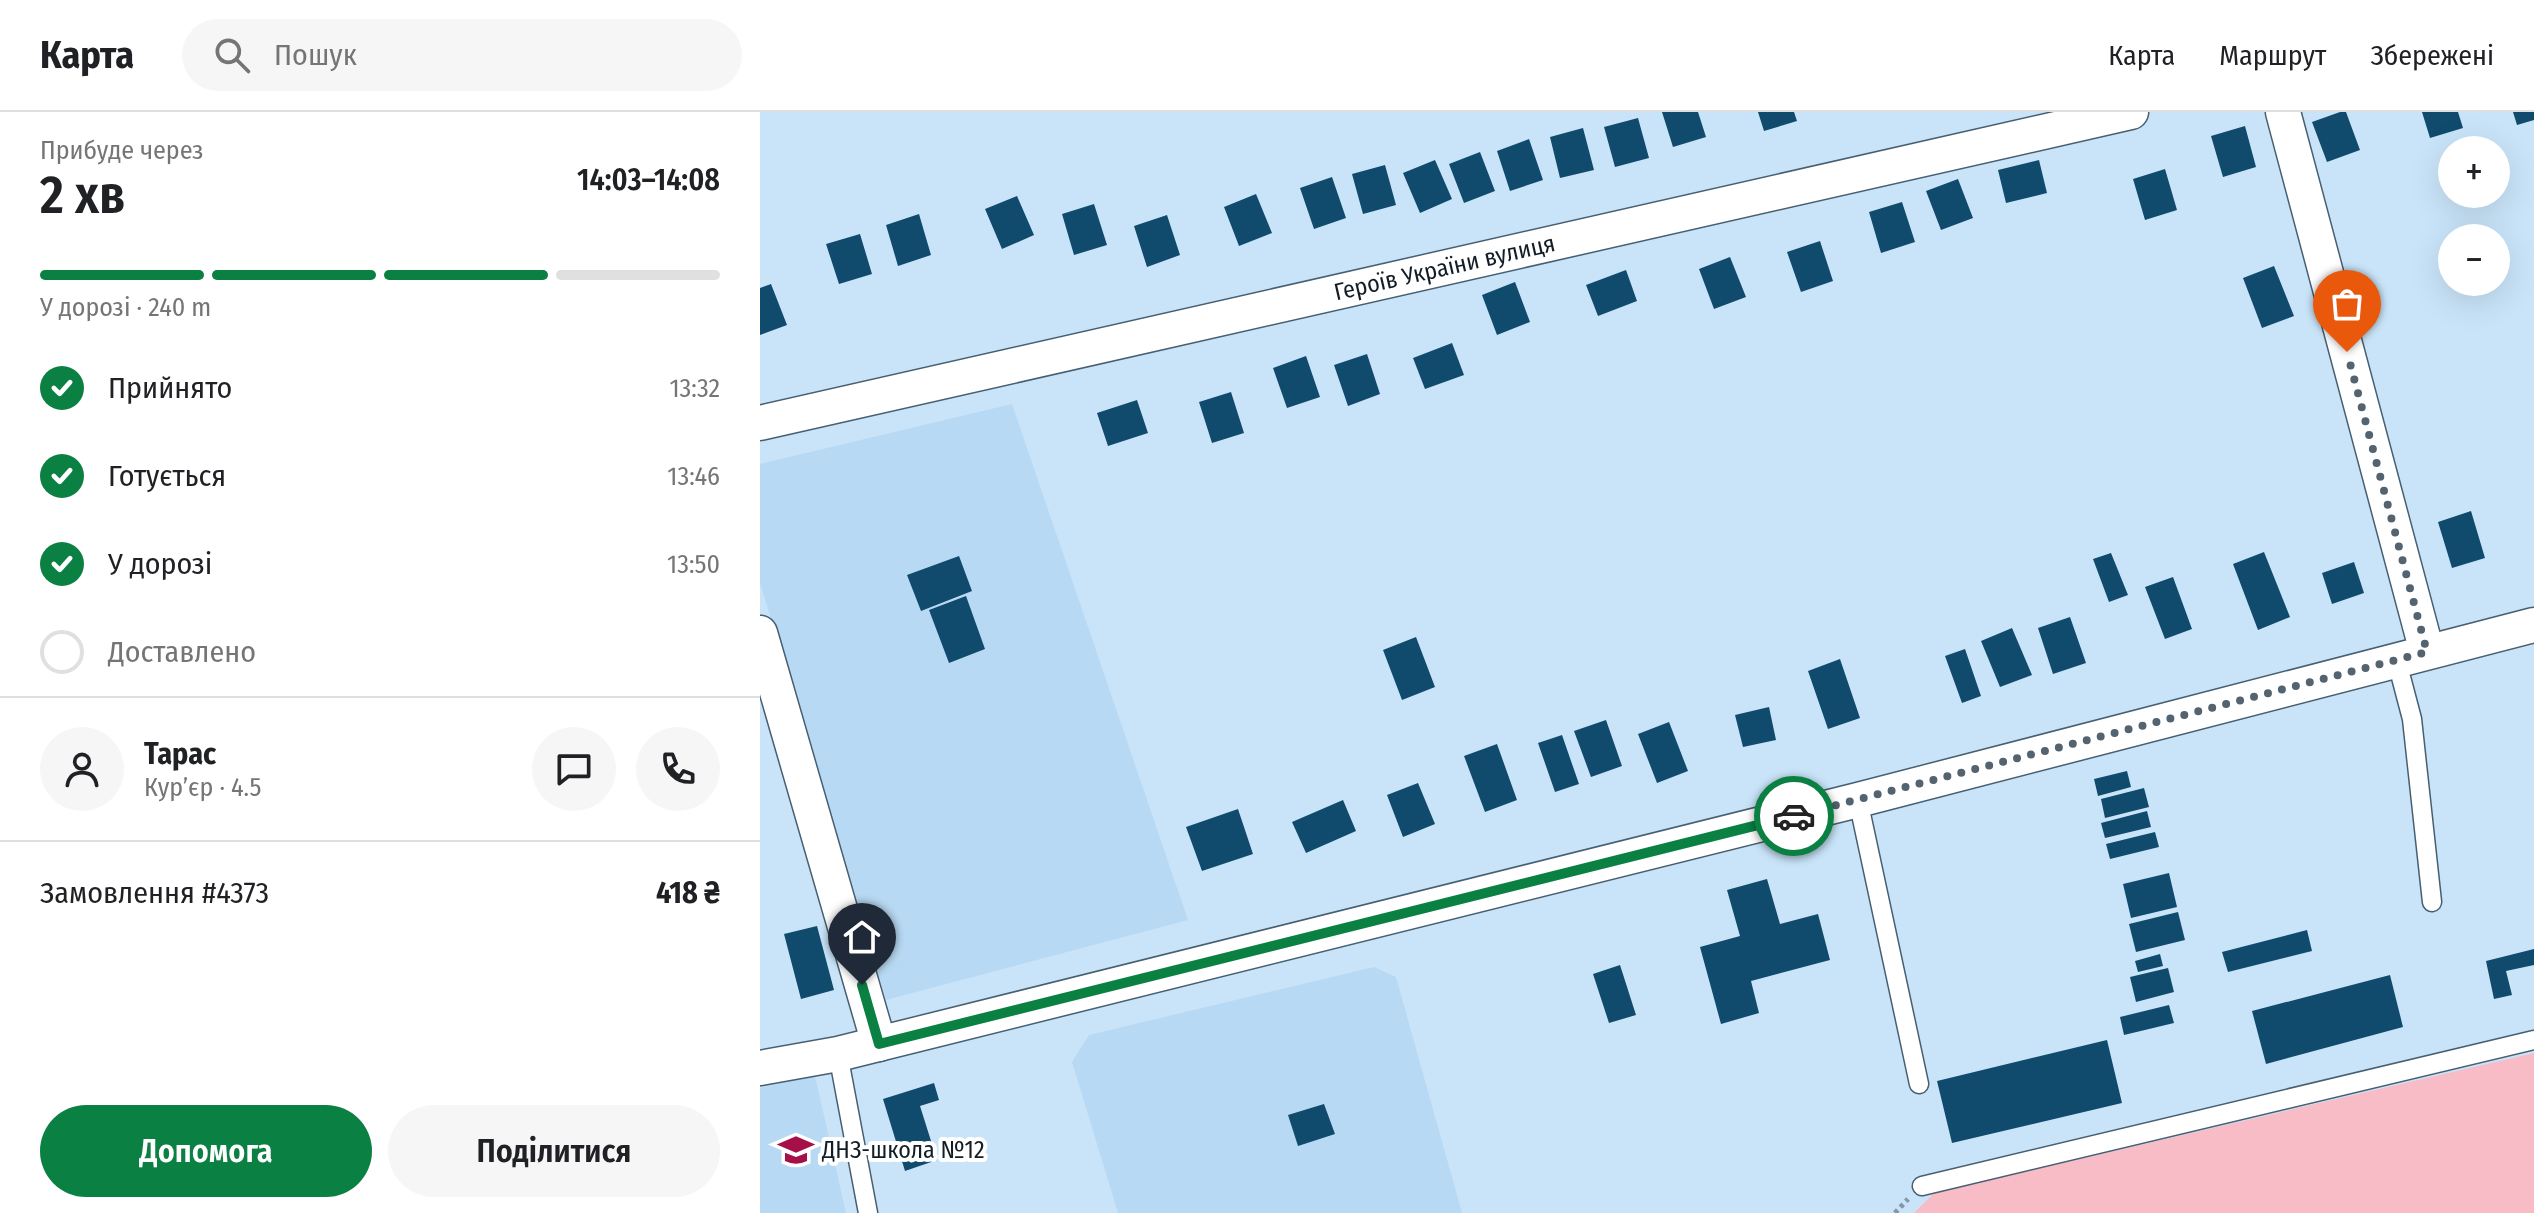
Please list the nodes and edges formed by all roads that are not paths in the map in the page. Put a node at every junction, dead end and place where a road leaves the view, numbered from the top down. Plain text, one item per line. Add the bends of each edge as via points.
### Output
1 (2131, 112) edge
2 (2283, 112) edge
3 (760, 423) edge
4 (2534, 625) edge
5 (760, 633) edge
6 (2412, 657) junction
7 (1858, 800) junction
8 (2432, 902) dead end
9 (2534, 1040) edge
10 (879, 1044) junction
11 (838, 1054) junction
12 (760, 1068) edge
13 (1919, 1084) dead end
14 (1922, 1186) dead end
15 (868, 1213) edge

1 - 3 street, Героїв України вулиця
2 - 6 street
4 - 6 street
5 - 10 street
6 - 7 street
6 - 8 lane via 2412,719
7 - 10 street
7 - 13 lane
9 - 14 lane
10 - 11 street
11 - 12 street
11 - 15 lane

